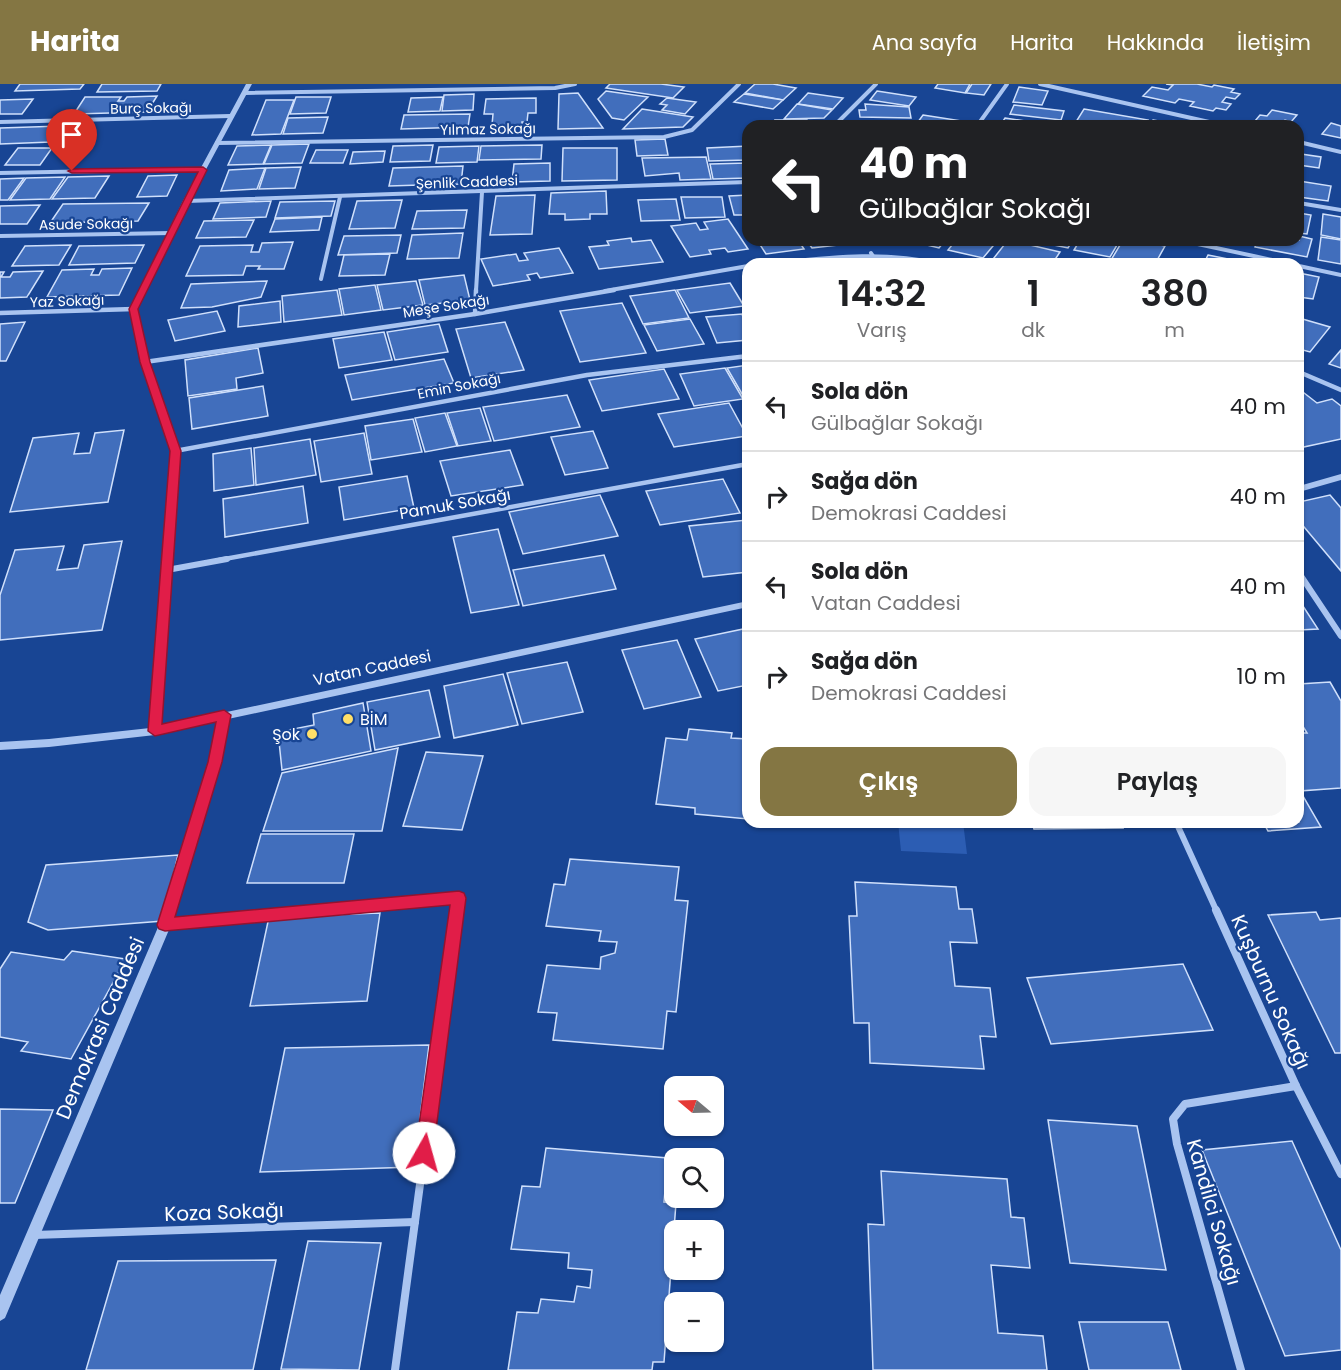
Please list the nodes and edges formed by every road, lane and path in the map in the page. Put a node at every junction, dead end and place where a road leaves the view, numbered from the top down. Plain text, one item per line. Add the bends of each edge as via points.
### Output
1 (249, 84) edge
2 (576, 84) edge
3 (739, 84) edge
4 (876, 84) edge
5 (1007, 84) edge
6 (1040, 84) edge
7 (245, 93) junction
8 (230, 116) junction
9 (840, 120) edge
10 (981, 120) edge
11 (1200, 120) edge
12 (0, 122) edge
13 (217, 143) junction
14 (1304, 143) edge
15 (1341, 152) edge
16 (203, 170) junction
17 (0, 173) edge
18 (742, 182) edge
19 (482, 192) junction
20 (340, 196) junction
21 (186, 201) junction
22 (1304, 204) edge
23 (1341, 210) edge
24 (172, 233) junction
25 (0, 236) edge
26 (1207, 246) edge
27 (871, 253) junction
28 (824, 258) edge
29 (874, 258) edge
30 (913, 258) edge
31 (1263, 258) edge
32 (742, 267) edge
33 (1304, 267) edge
34 (1341, 275) edge
35 (321, 279) dead end
36 (134, 309) junction
37 (0, 313) edge
38 (475, 314) junction
39 (742, 357) edge
40 (145, 362) junction
41 (1304, 374) edge
42 (1341, 390) edge
43 (175, 451) junction
44 (742, 465) edge
45 (1341, 477) edge
46 (1304, 488) edge
47 (167, 570) junction
48 (1304, 580) edge
49 (742, 605) edge
50 (1341, 636) edge
51 (224, 715) junction
52 (155, 731) junction
53 (0, 746) edge
54 (1179, 828) edge
55 (165, 925) junction
56 (1296, 1086) junction
57 (1341, 1174) edge
58 (415, 1222) junction
59 (33, 1235) junction
60 (0, 1313) edge
61 (395, 1370) edge
62 (1241, 1370) edge

1 - 7 street
2 - 7 street via 555,88
3 - 13 street, Yılmaz Sokağı via 692,130 664,137
4 - 9 street
5 - 10 street
6 - 11 street
7 - 8 street
8 - 12 street, Burç Sokağı
8 - 13 street
13 - 16 street
14 - 15 street
16 - 17 street
16 - 21 street
18 - 19 street, Şenlik Caddesi
19 - 20 street, Şenlik Caddesi
19 - 38 street
20 - 21 street, Şenlik Caddesi
20 - 35 street
21 - 24 street
22 - 23 street
24 - 25 street, Asude Sokağı
24 - 36 street
26 - 31 street
27 - 28 street
27 - 29 street
27 - 30 street
32 - 38 street, Meşe Sokağı
33 - 34 street
36 - 37 street, Yaz Sokağı
36 - 40 street
38 - 40 street, Meşe Sokağı
39 - 43 street, Emin Sokağı via 587,375
40 - 43 street
41 - 42 street
43 - 47 street
44 - 47 street, Pamuk Sokağı
45 - 46 street
47 - 52 street
48 - 50 street
49 - 51 street, Vatan Caddesi
51 - 52 street, Vatan Caddesi
51 - 55 street, Demokrasi Caddesi via 215,762
52 - 53 street, Vatan Caddesi
54 - 56 street, Kuşburnu Sokağı
55 - 58 street via 459,898
55 - 59 street, Demokrasi Caddesi
56 - 57 street, Kuşburnu Sokağı
56 - 62 street, Kandilci Sokağı via 1185,1104 1173,1119
58 - 59 street, Koza Sokağı
58 - 61 street
59 - 60 street, Demokrasi Caddesi

